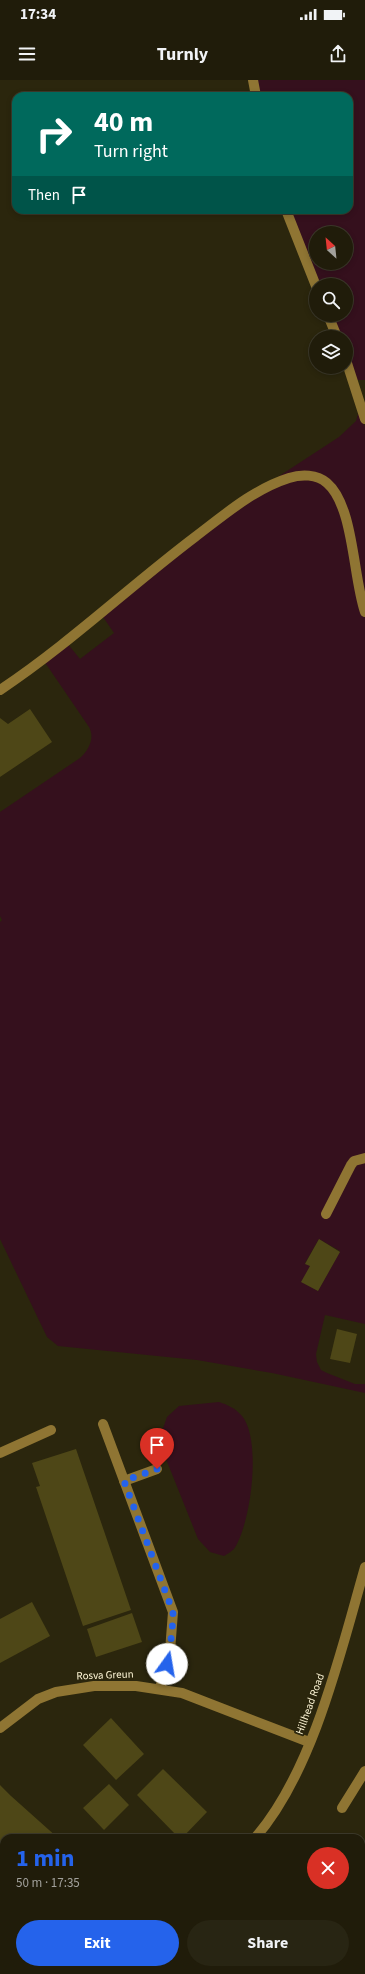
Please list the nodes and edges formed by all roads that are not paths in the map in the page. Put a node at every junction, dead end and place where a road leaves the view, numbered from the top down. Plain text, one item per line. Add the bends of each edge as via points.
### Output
1 (253, 80) edge
2 (255, 92) edge
3 (288, 214) edge
4 (313, 278) edge
5 (351, 374) edge
6 (365, 419) edge
7 (365, 612) edge
8 (0, 690) edge
9 (365, 1158) edge
10 (326, 1214) dead end
11 (103, 1424) dead end
12 (51, 1430) dead end
13 (0, 1453) edge
14 (157, 1469) dead end
15 (124, 1481) junction
16 (365, 1567) edge
17 (160, 1688) junction
18 (0, 1728) edge
19 (309, 1742) junction
20 (365, 1771) edge
21 (342, 1808) dead end
22 (258, 1834) edge

1 - 2 street
3 - 4 street
5 - 6 street
7 - 8 street via 350,535 338,498 330,486 321,479 298,476 260,491 220,518 60,647
9 - 10 street via 354,1161 351,1165
11 - 15 street
12 - 13 street
14 - 15 street
15 - 17 street via 173,1612 170,1651
16 - 19 street, Hillhead Road via 334,1673
17 - 18 street, Rosva Greun via 94,1686 56,1692 38,1699
17 - 19 street, Rosva Greun via 182,1693
19 - 22 street, Hillhead Road via 277,1808
20 - 21 street

